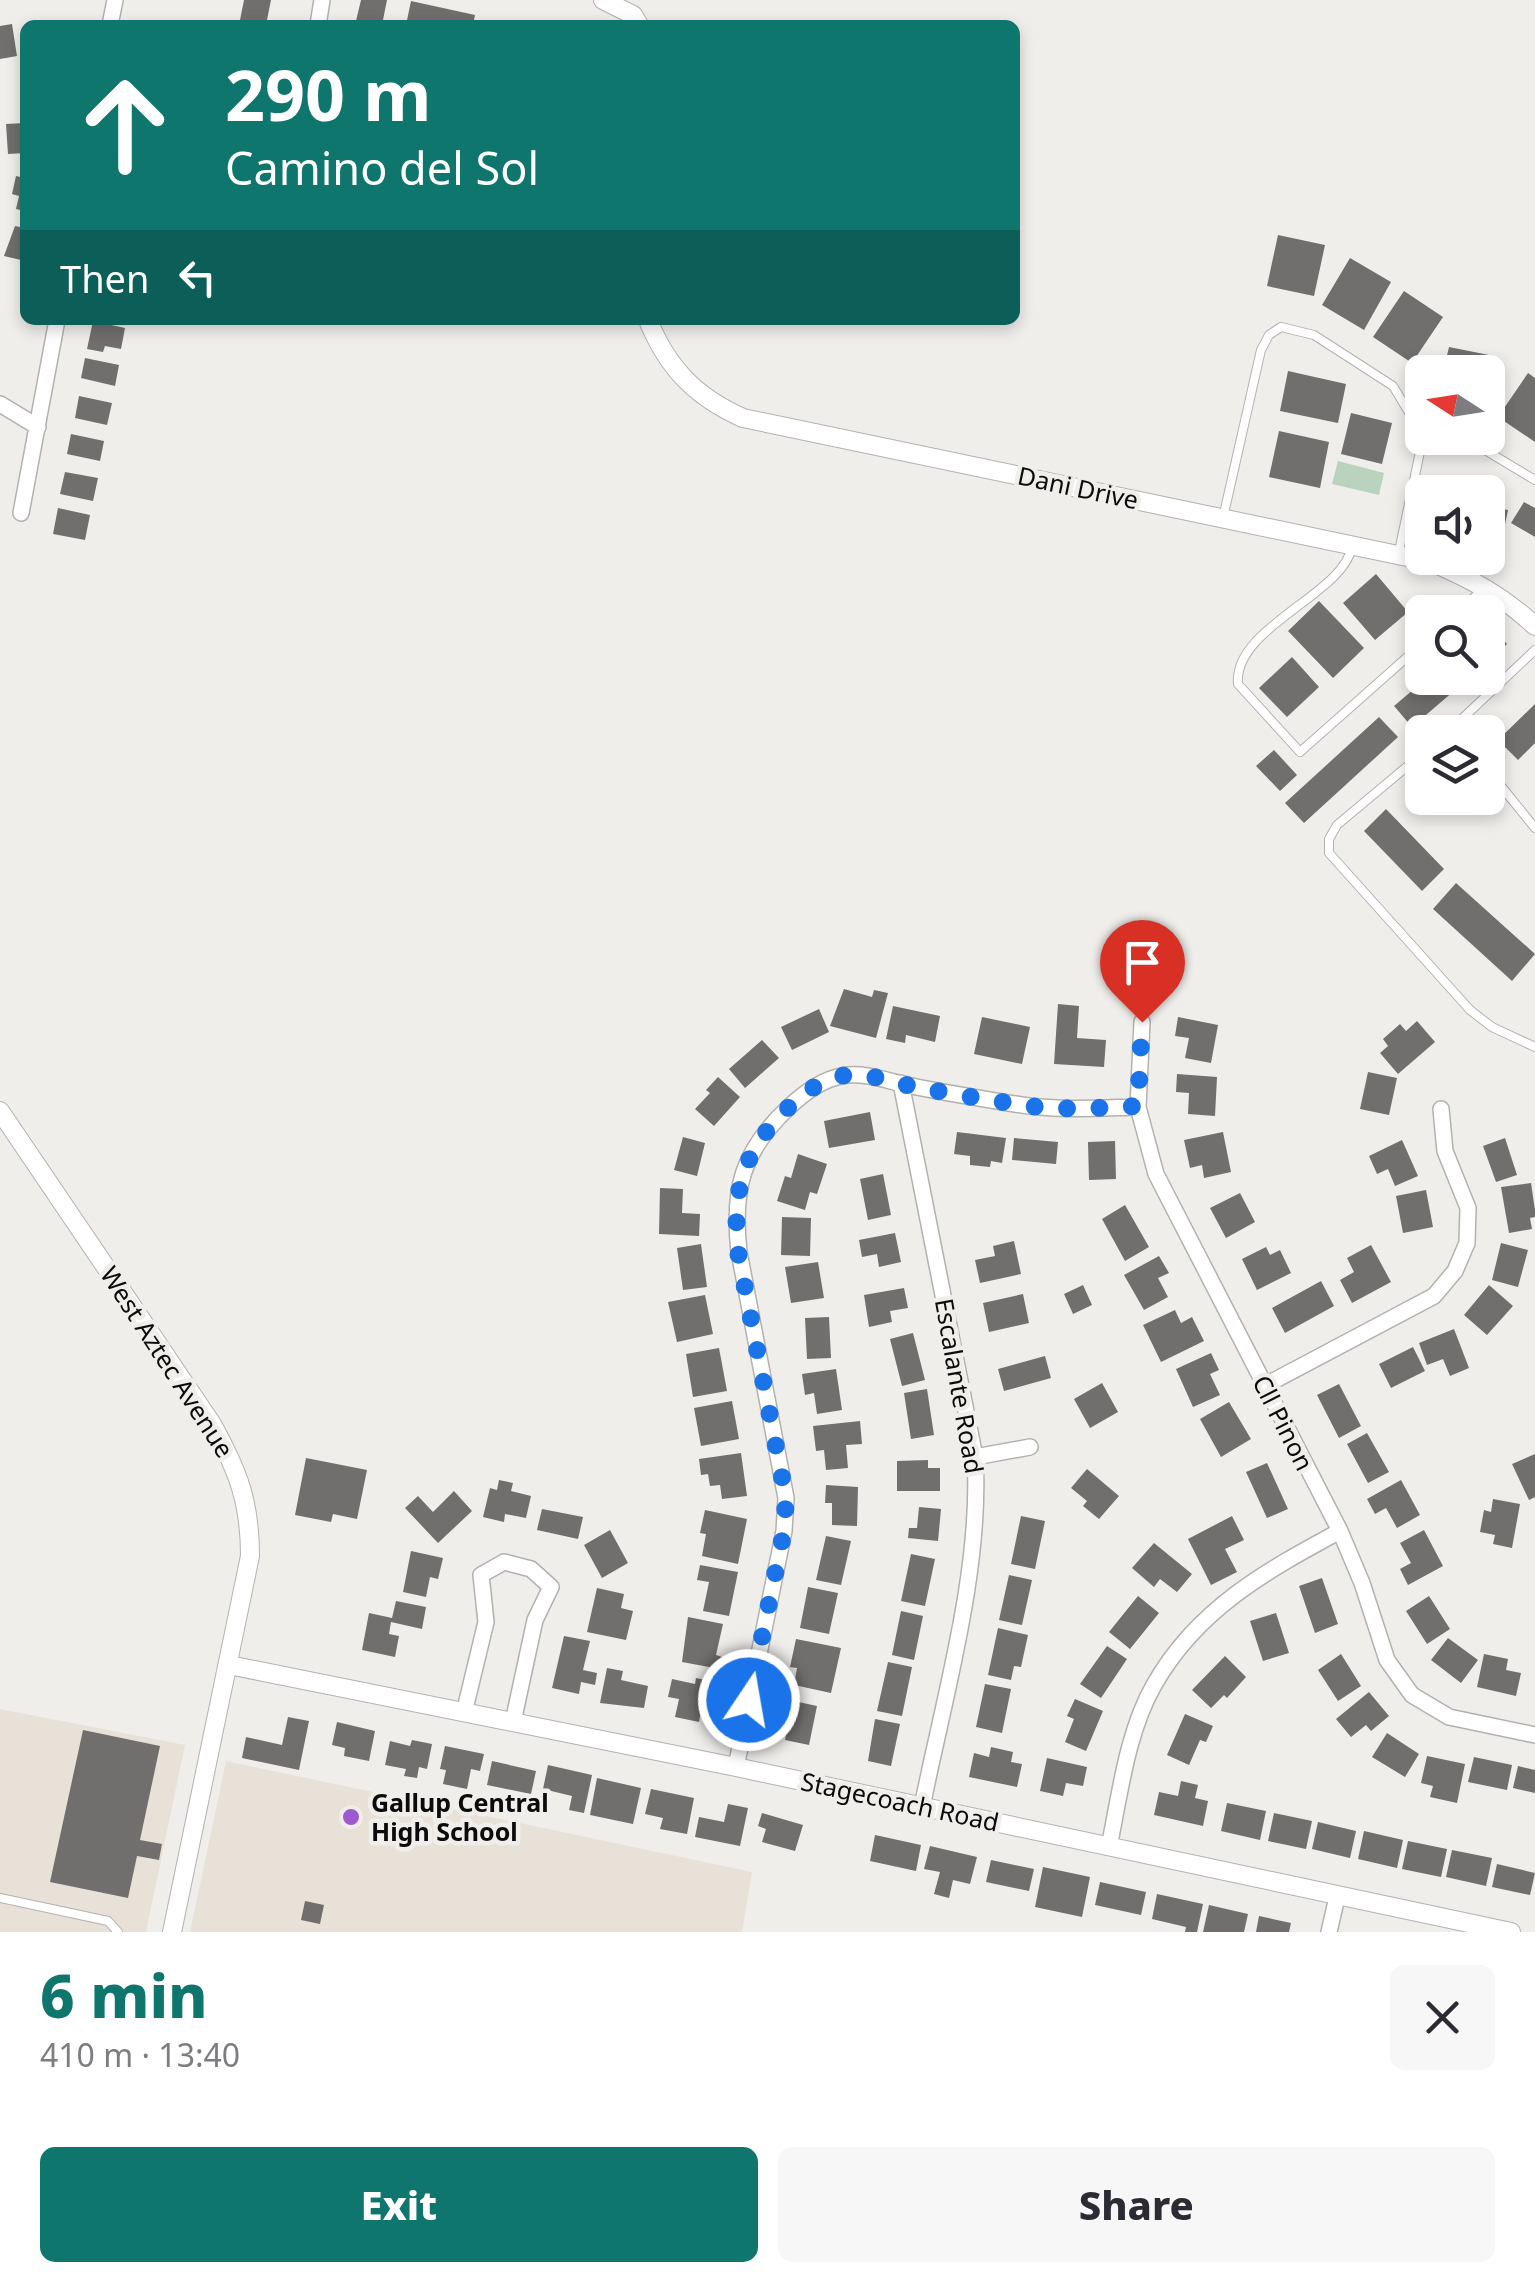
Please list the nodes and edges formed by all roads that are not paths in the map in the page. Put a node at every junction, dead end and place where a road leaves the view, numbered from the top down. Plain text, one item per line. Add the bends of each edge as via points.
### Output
1 (603, 0) edge
2 (636, 20) edge
3 (57, 325) edge
4 (650, 325) edge
5 (0, 404) edge
6 (1405, 404) edge
7 (38, 427) junction
8 (1420, 455) edge
9 (1493, 455) edge
10 (1535, 480) edge
11 (21, 513) dead end
12 (1223, 518) junction
13 (1352, 546) junction
14 (1398, 556) junction
15 (1485, 587) junction
16 (1476, 595) edge
17 (1533, 622) edge
18 (1535, 650) edge
19 (1405, 659) edge
20 (1469, 715) edge
21 (1405, 768) edge
22 (1505, 791) edge
23 (1535, 828) edge
24 (1142, 1022) dead end
25 (1535, 1046) edge
26 (902, 1084) junction
27 (1138, 1106) junction
28 (1441, 1109) dead end
29 (0, 1111) edge
30 (1264, 1386) junction
31 (1030, 1447) dead end
32 (975, 1457) junction
33 (1340, 1531) junction
34 (229, 1665) junction
35 (464, 1713) junction
36 (513, 1722) junction
37 (1535, 1736) edge
38 (736, 1767) junction
39 (922, 1807) junction
40 (1109, 1847) junction
41 (0, 1898) edge
42 (1337, 1898) junction
43 (118, 1932) edge
44 (172, 1932) edge
45 (1330, 1932) edge
46 (1511, 1932) edge

1 - 2 street
3 - 7 street
4 - 12 street, Dani Drive via 686,382 743,418
5 - 7 street
6 - 12 lane via 1393,386 1314,335 1280,328 1261,350
7 - 11 street
8 - 14 lane
9 - 10 lane
12 - 13 street, Dani Drive
13 - 14 street, Dani Drive
13 - 19 lane via 1334,574 1244,658 1238,684 1300,752
14 - 15 street, Dani Drive via 1431,562
15 - 16 lane
15 - 17 street, Dani Drive
18 - 20 lane
21 - 25 lane via 1337,825 1329,854 1470,1010
22 - 23 lane
24 - 27 street, Cll Pinon
26 - 27 street via 1020,1105
26 - 32 street, Escalante Road
26 - 38 street via 845,1075 823,1082 769,1126 740,1180 738,1252 786,1498
27 - 30 street, Cll Pinon via 1156,1174
28 - 30 street via 1445,1151 1468,1208 1467,1243 1454,1270 1434,1296
29 - 34 street, West Aztec Avenue via 212,1424 240,1478 250,1556
30 - 33 street, Cll Pinon
31 - 32 street
32 - 39 street, Escalante Road via 972,1561
33 - 37 street, Cll Pinon via 1387,1660 1412,1695 1449,1717
33 - 40 street via 1260,1574 1188,1637 1153,1686 1132,1742
34 - 35 street, Stagecoach Road
34 - 44 street, West Aztec Avenue
35 - 36 street, Stagecoach Road
35 - 36 street via 486,1622 481,1574 504,1562 530,1569 552,1587 535,1620
36 - 38 street, Stagecoach Road
38 - 39 street, Stagecoach Road
39 - 40 street, Stagecoach Road
40 - 42 street, Stagecoach Road
41 - 43 lane via 108,1921
42 - 45 street
42 - 46 street, Stagecoach Road

